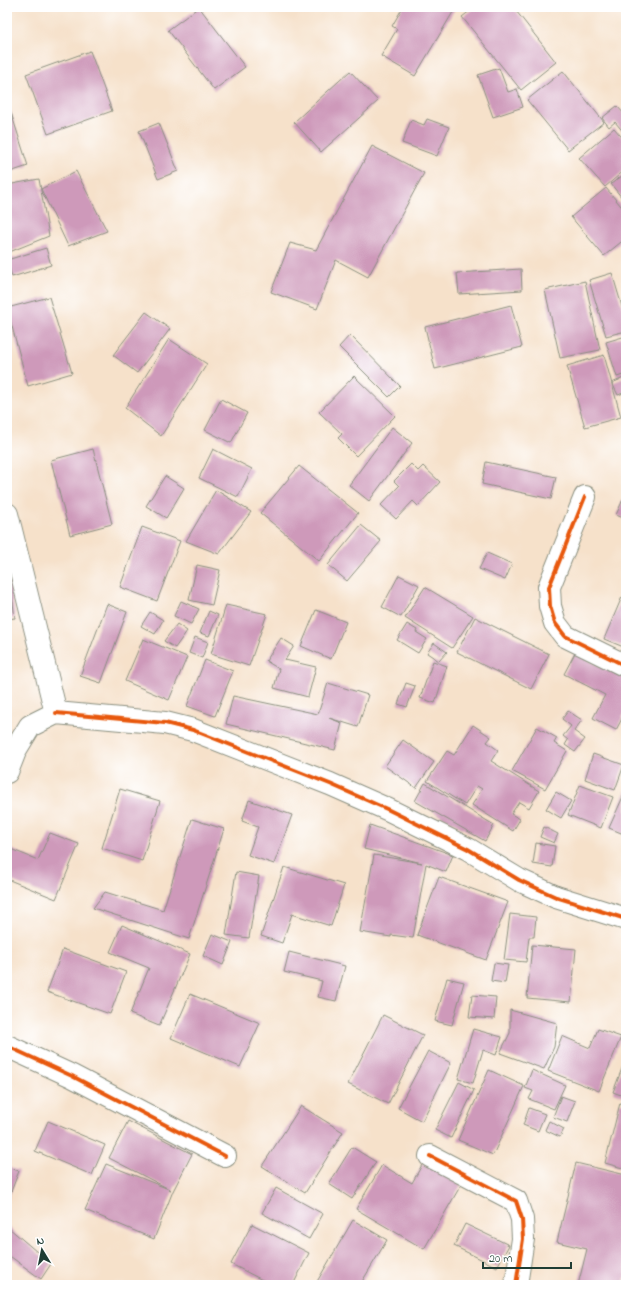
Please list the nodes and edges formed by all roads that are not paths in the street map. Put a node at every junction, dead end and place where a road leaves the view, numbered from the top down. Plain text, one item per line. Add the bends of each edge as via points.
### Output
1 (585, 497) dead end
2 (7, 516) edge
3 (626, 666) edge
4 (56, 713) junction
5 (7, 772) edge
6 (626, 918) edge
7 (7, 1046) edge
8 (225, 1156) dead end
9 (430, 1156) dead end
10 (516, 1285) edge

1 - 3 street via 549,587 550,606 555,622 565,636
2 - 4 street
4 - 5 street via 30,726 16,749
4 - 6 street via 165,723 193,730 389,810 468,849 519,880 556,897
7 - 8 street via 72,1076
9 - 10 street via 516,1201 522,1219 523,1239

